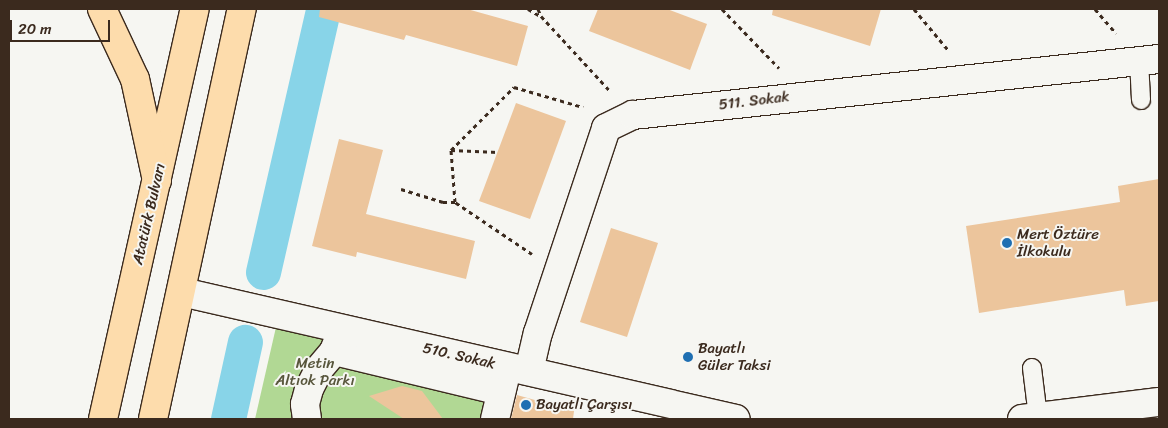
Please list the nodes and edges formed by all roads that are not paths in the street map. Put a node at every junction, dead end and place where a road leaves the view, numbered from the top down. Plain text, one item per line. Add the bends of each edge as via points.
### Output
1 (102, 9) edge
2 (196, 9) edge
3 (242, 9) edge
4 (1149, 59) edge
5 (1141, 100) dead end
6 (157, 181) junction
7 (182, 292) junction
8 (338, 340) junction
9 (1032, 368) dead end
10 (512, 376) junction
11 (1159, 402) edge
12 (1030, 418) edge
13 (103, 419) edge
14 (153, 419) edge
15 (307, 419) edge
16 (495, 419) edge
17 (736, 419) edge

1 - 6 main road via 135,79
2 - 6 main road, Atatürk Bulvarı
3 - 7 main road
4 - 5 lane
4 - 10 street, 511. Sokak via 632,115 606,128 558,272
6 - 13 main road, Atatürk Bulvarı
7 - 8 street, 510. Sokak
7 - 14 main road
8 - 10 street, 510. Sokak
8 - 15 street via 309,389 305,404
9 - 12 lane
10 - 16 street
10 - 17 street, 510. Sokak
11 - 12 street

